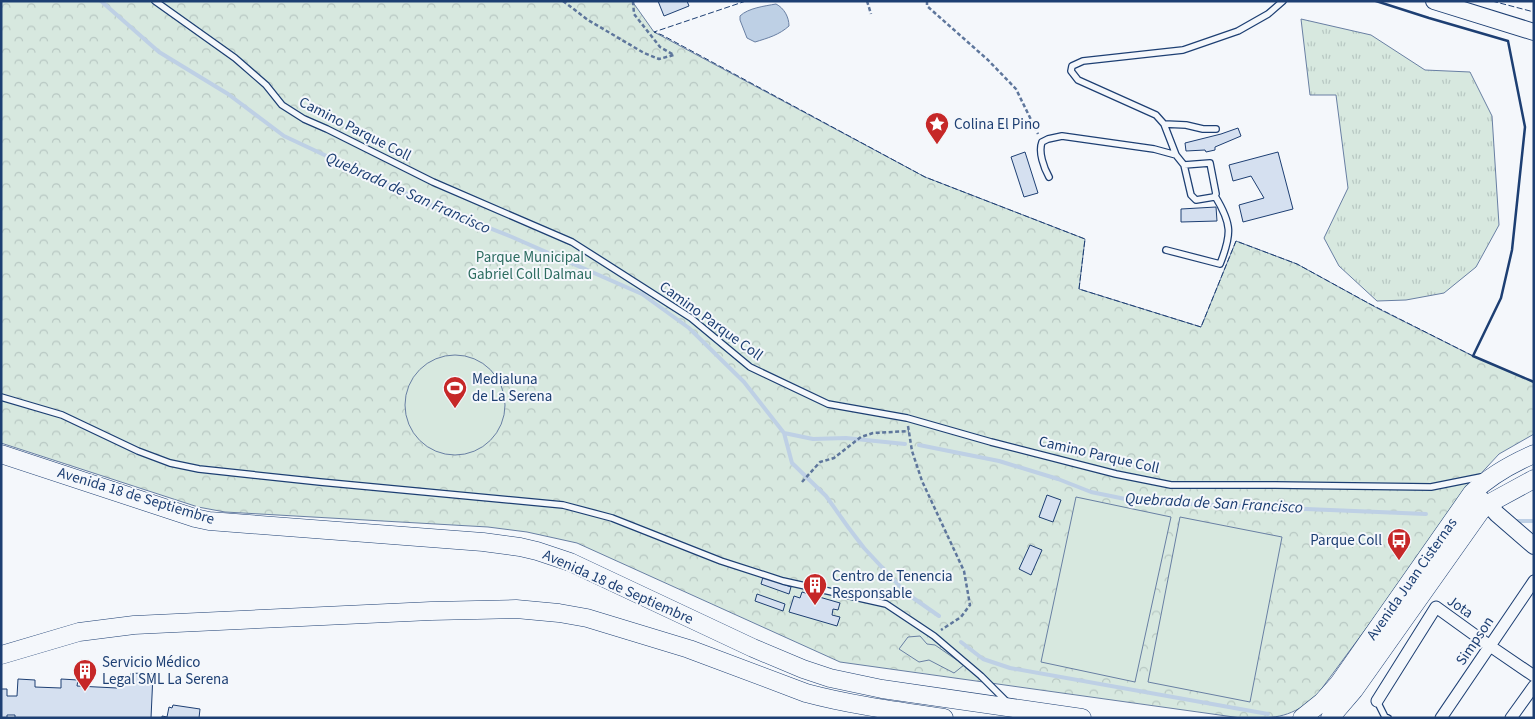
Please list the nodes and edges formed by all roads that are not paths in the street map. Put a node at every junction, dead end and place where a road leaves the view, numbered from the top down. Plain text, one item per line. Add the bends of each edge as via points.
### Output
1 (155, 1) edge
2 (1283, 1) edge
3 (1434, 1) edge
4 (1534, 32) edge
5 (1164, 124) junction
6 (1216, 129) dead end
7 (1176, 155) junction
8 (1184, 165) junction
9 (1049, 177) dead end
10 (1215, 196) junction
11 (1166, 250) dead end
12 (1, 397) edge
13 (1, 454) edge
14 (1534, 454) edge
15 (1498, 472) junction
16 (1534, 479) edge
17 (1472, 493) junction
18 (1488, 504) junction
19 (1534, 546) edge
20 (1534, 581) edge
21 (1490, 646) junction
22 (1, 655) edge
23 (1534, 676) edge
24 (1534, 686) edge
25 (1377, 701) joint
26 (1013, 708) junction
27 (1348, 710) edge
28 (944, 718) edge
29 (1082, 718) edge
30 (1302, 718) edge
31 (1330, 718) edge
32 (1388, 718) edge
33 (1441, 718) edge
34 (1511, 718) edge

1 - 15 lane, Camino Parque Coll via 235,58 266,85 282,105 304,120 433,182 572,242 691,318 750,367 828,404 907,418 1116,474 1172,485 1431,487
2 - 5 lane via 1238,31 1183,50 1082,61 1072,66 1078,80 1156,115
3 - 4 main road
5 - 6 lane
5 - 7 lane
7 - 8 lane
7 - 9 lane via 1062,136 1042,142 1040,148
8 - 10 lane via 1191,196 1196,200
8 - 10 lane via 1210,163
10 - 11 lane via 1228,224 1228,243 1220,264
12 - 26 lane via 62,415 170,463 199,469 563,505 612,518 721,561 783,581 886,604 934,636
13 - 26 main road, Avenida 18 de Septiembre via 209,521 483,542 538,551 570,562 753,648 816,673 882,689
14 - 15 main road, Avenida Juan Cisternas
15 - 17 main road, Avenida Juan Cisternas
16 - 18 main road, Avenida Juan Cisternas
17 - 18 main road
17 - 30 main road, Avenida Juan Cisternas via 1339,683
18 - 19 main road
18 - 27 main road, Avenida Juan Cisternas via 1354,690
20 - 21 street, Simpson
21 - 23 street, Jota
21 - 25 street, Jota via 1436,607
21 - 33 street, Simpson
22 - 28 main road, Avenida 18 de Septiembre via 79,632 134,625 516,609 587,618 824,698
24 - 34 street
25 - 32 lane
26 - 29 main road, Avenida 18 de Septiembre
27 - 31 main road, Avenida Juan Cisternas

